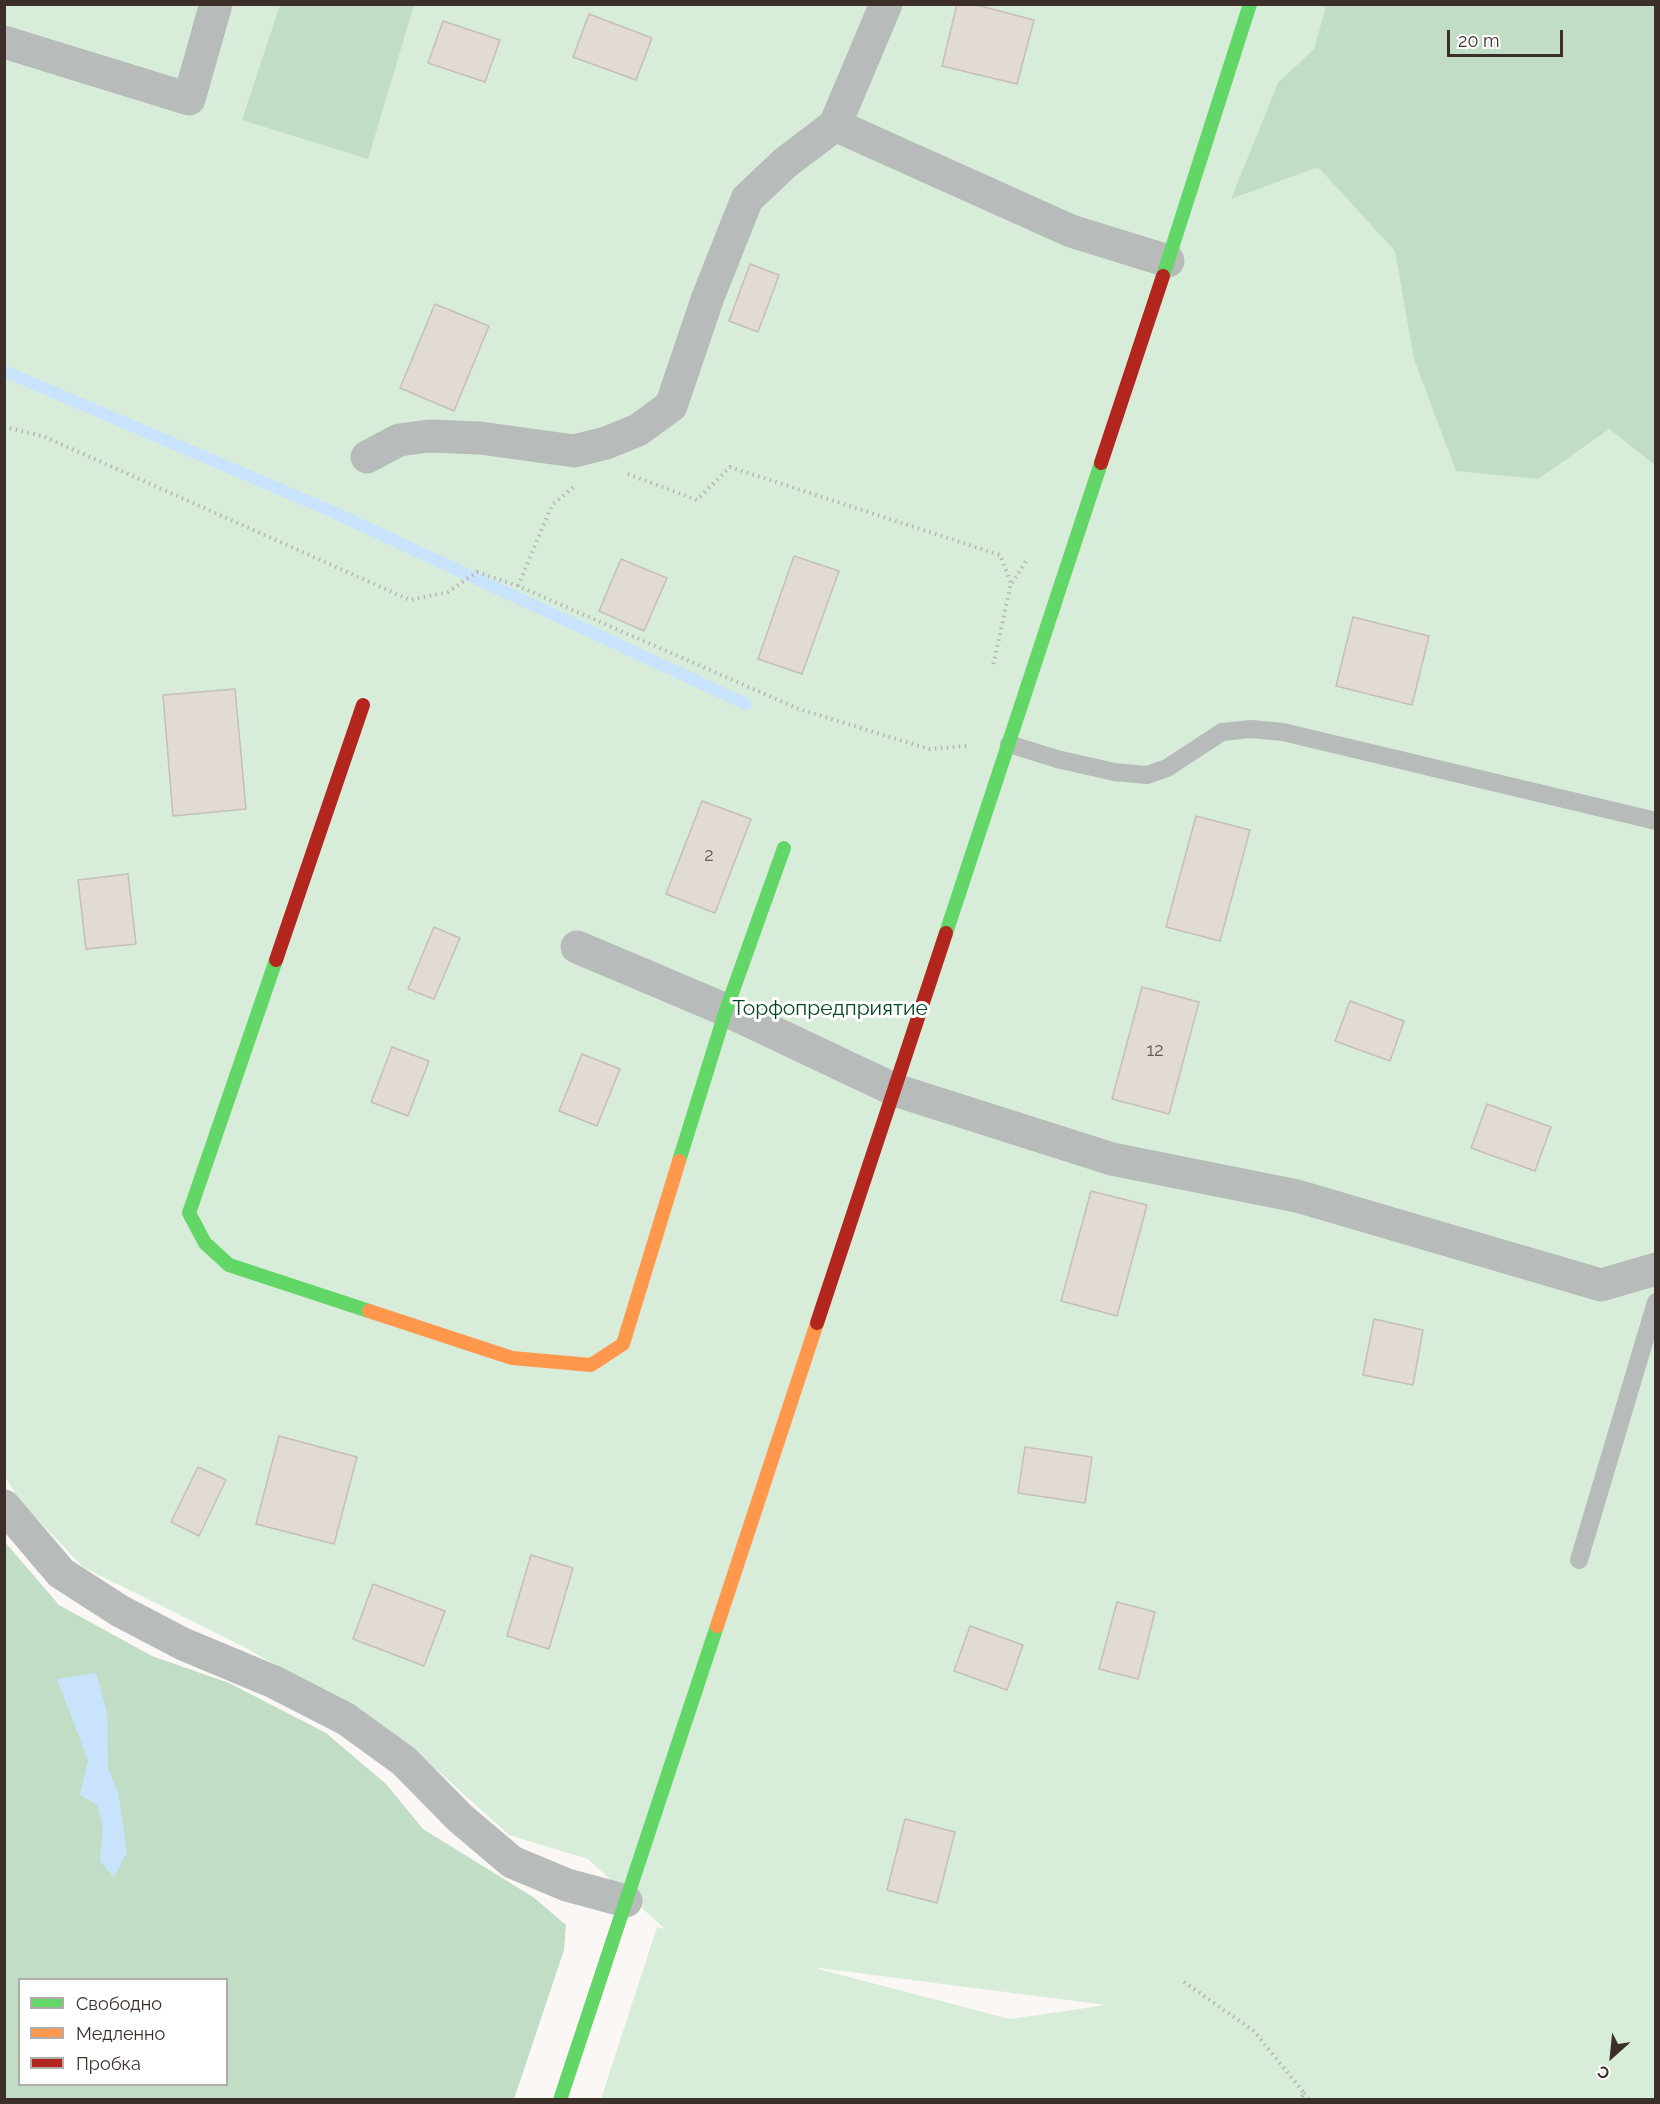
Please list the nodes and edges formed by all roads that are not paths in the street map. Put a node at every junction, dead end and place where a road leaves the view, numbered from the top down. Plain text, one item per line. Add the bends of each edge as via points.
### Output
1 (216, 4) edge
2 (886, 4) edge
3 (1250, 4) edge
4 (4, 42) edge
5 (835, 125) junction
6 (1168, 261) junction
7 (366, 457) dead end
8 (363, 705) dead end
9 (1009, 744) junction
10 (1656, 821) edge
11 (784, 848) dead end
12 (577, 947) dead end
13 (726, 1010) junction
14 (895, 1090) junction
15 (1656, 1269) edge
16 (1656, 1302) edge
17 (4, 1506) edge
18 (1579, 1560) dead end
19 (626, 1901) junction
20 (560, 2100) edge

1 - 4 street via 189,99
2 - 5 street
3 - 6 main road
5 - 6 street via 1071,231
5 - 7 street via 784,163 747,199 671,406 639,430 574,451 480,438 429,436 399,440
6 - 9 main road
8 - 13 main road via 189,1213 205,1243 229,1265 512,1358 591,1365 623,1344
9 - 10 lane via 1114,772 1147,775 1167,768 1222,732 1283,732
9 - 14 main road
11 - 13 main road
12 - 13 street
13 - 14 street
14 - 15 street via 1112,1159 1297,1196 1601,1285
14 - 19 main road
16 - 18 lane
17 - 19 street via 61,1573 120,1611 183,1644 274,1682 346,1719 404,1761 460,1818 512,1862 567,1885
19 - 20 main road

